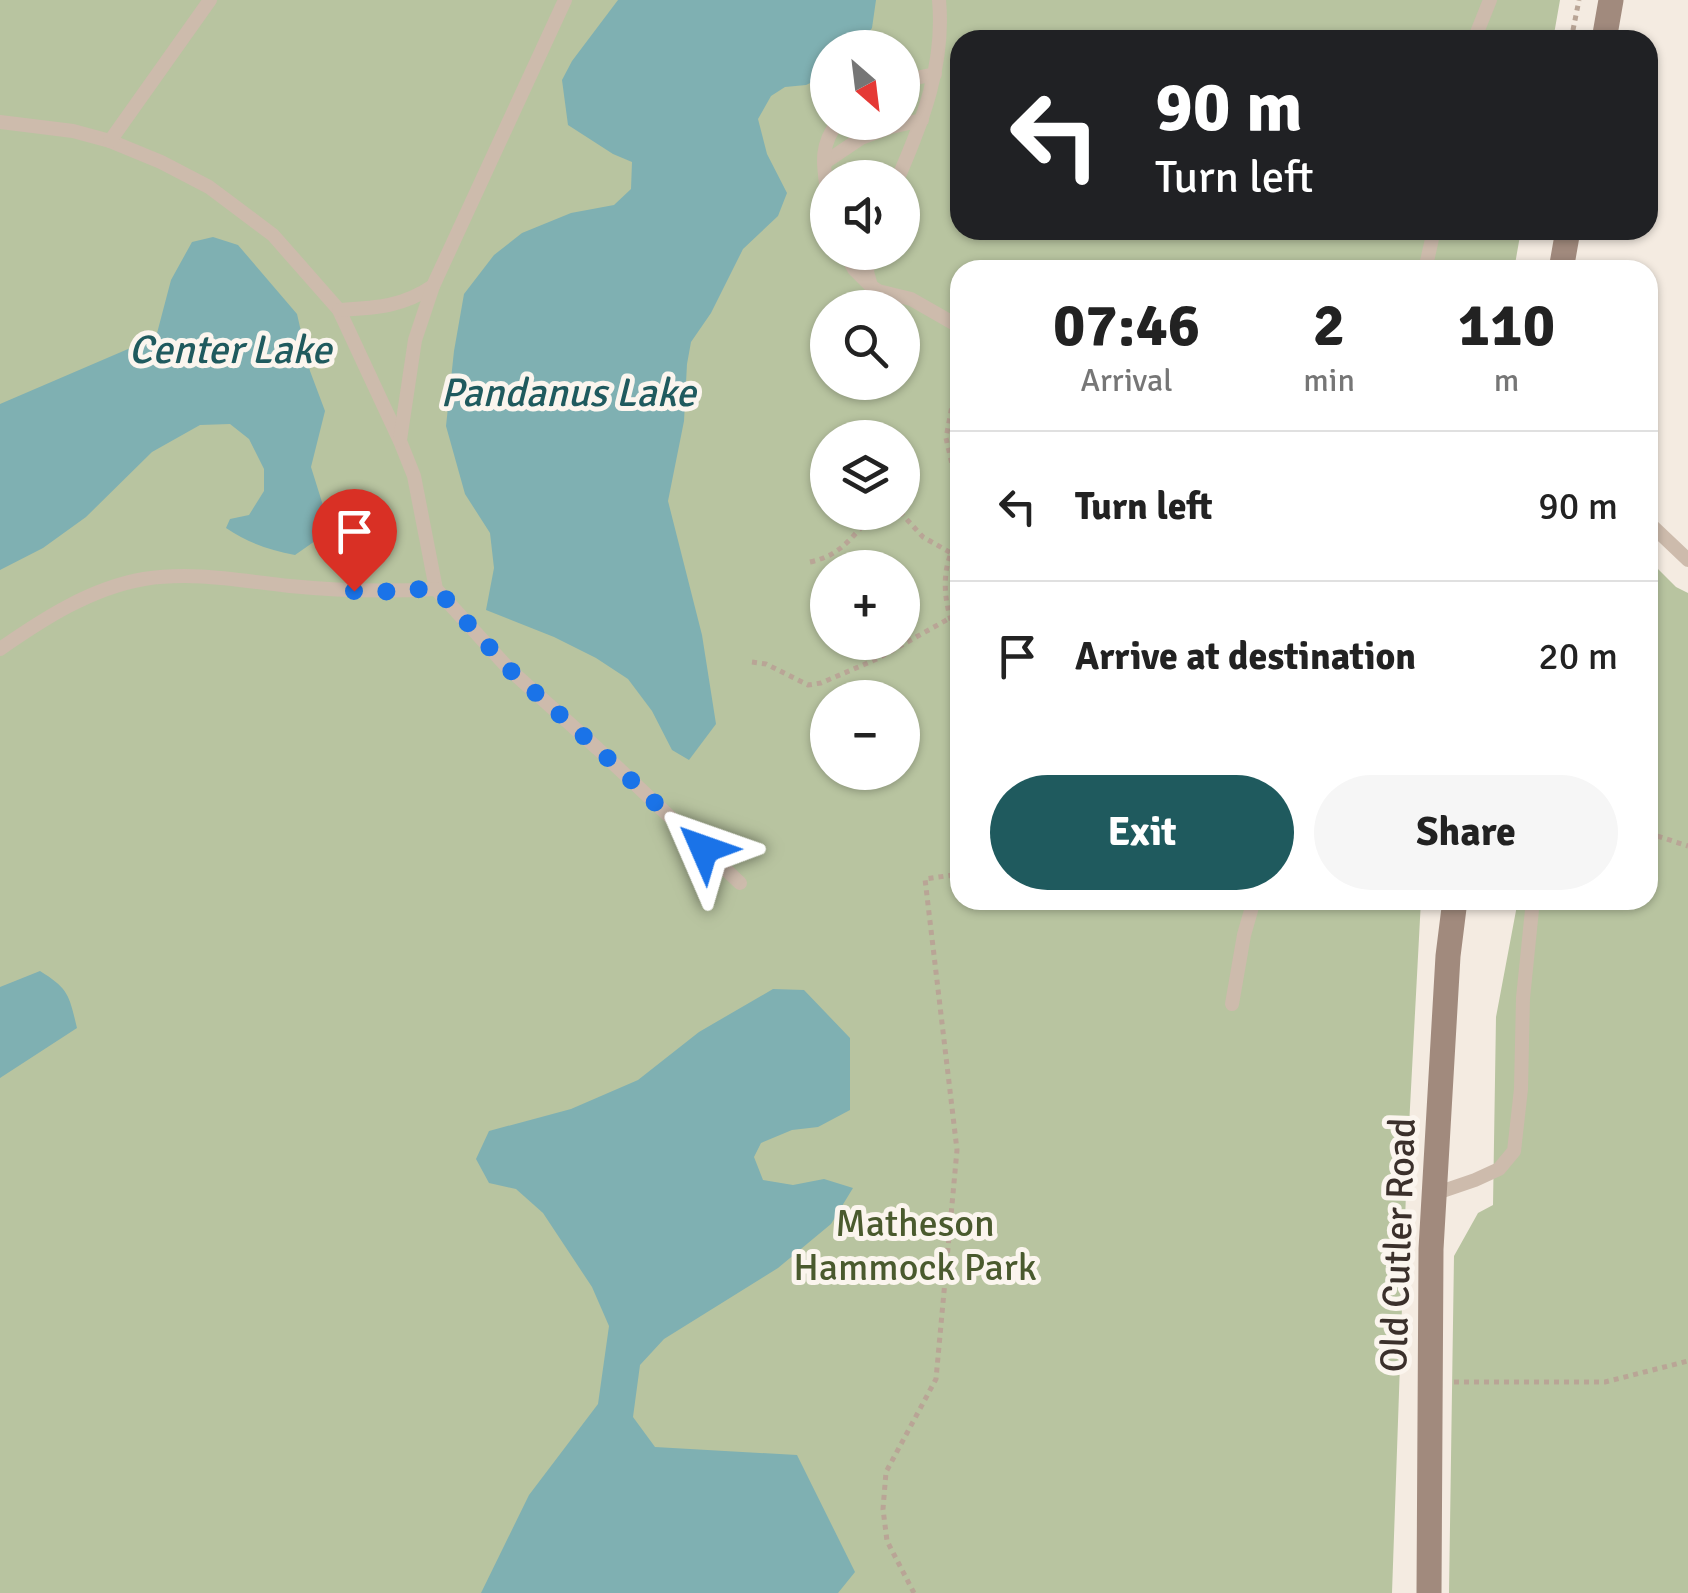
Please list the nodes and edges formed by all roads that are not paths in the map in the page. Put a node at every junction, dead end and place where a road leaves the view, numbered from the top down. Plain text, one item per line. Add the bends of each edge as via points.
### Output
1 (210, 0) edge
2 (564, 0) edge
3 (939, 0) edge
4 (1490, 0) edge
5 (1611, 0) edge
6 (1478, 30) edge
7 (1606, 30) edge
8 (935, 74) junction
9 (920, 77) edge
10 (922, 120) junction
11 (0, 122) edge
12 (110, 142) junction
13 (828, 160) edge
14 (905, 160) edge
15 (855, 270) edge
16 (866, 270) edge
17 (433, 286) junction
18 (871, 286) junction
19 (340, 310) junction
20 (950, 322) edge
21 (400, 441) junction
22 (1658, 532) edge
23 (1688, 560) edge
24 (436, 588) junction
25 (0, 650) edge
26 (740, 882) dead end
27 (1251, 910) edge
28 (1453, 910) edge
29 (1533, 910) edge
30 (1232, 1004) dead end
31 (1434, 1194) junction
32 (1429, 1593) edge

1 - 12 lane
2 - 17 lane
3 - 8 lane
4 - 6 lane
5 - 7 main road
8 - 9 lane
8 - 10 lane
10 - 13 lane via 860,138
10 - 14 lane
11 - 12 lane
12 - 19 lane via 209,187 273,235
15 - 18 lane
16 - 18 lane
17 - 19 lane via 388,307
17 - 21 lane via 415,340
18 - 20 lane
19 - 21 lane
21 - 24 lane via 414,476
22 - 23 lane
24 - 25 lane via 378,592 204,575 144,579 86,598
24 - 26 lane via 509,669
27 - 30 lane
28 - 31 main road, Old Cutler Road
29 - 31 lane via 1514,1151 1498,1168
31 - 32 main road, Old Cutler Road

